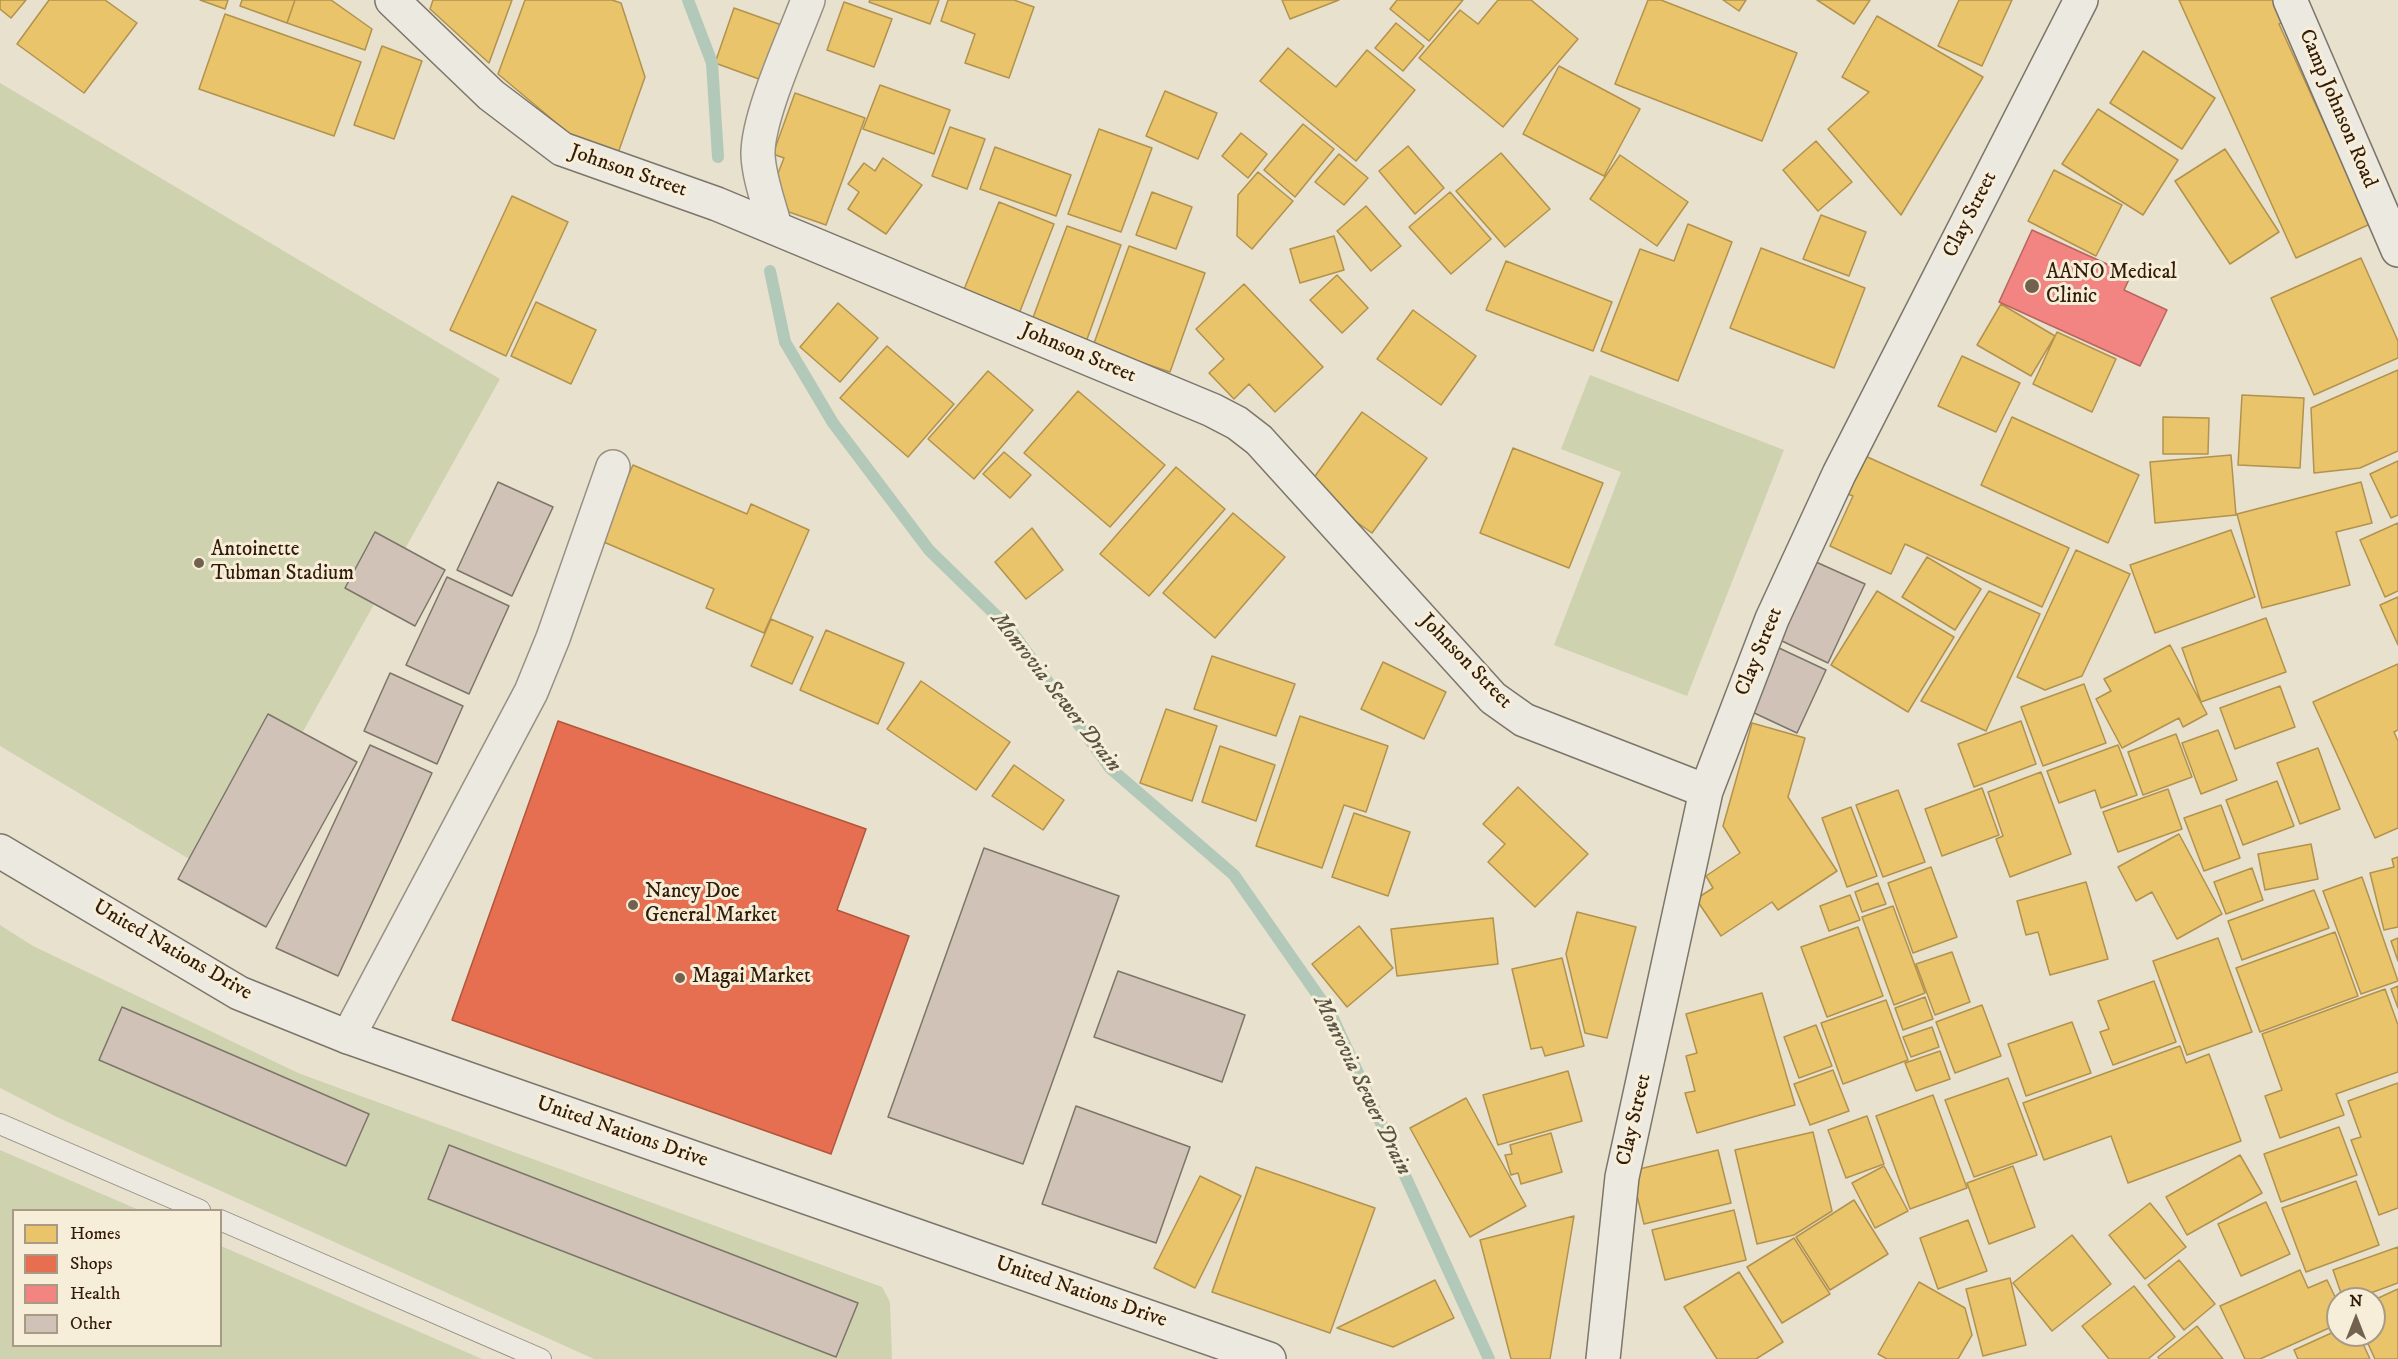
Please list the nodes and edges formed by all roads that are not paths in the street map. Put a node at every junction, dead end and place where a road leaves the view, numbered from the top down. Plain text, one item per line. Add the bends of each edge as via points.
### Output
1 (392, 0) edge
2 (808, 0) edge
3 (2080, 0) edge
4 (2290, 0) edge
5 (775, 227) junction
6 (2398, 250) edge
7 (612, 467) dead end
8 (1706, 791) junction
9 (0, 851) edge
10 (348, 1037) junction
11 (0, 1124) edge
12 (198, 1209) edge
13 (222, 1221) edge
14 (541, 1359) edge
15 (1269, 1359) edge
16 (1603, 1359) edge

1 - 5 street, Johnson Street via 490,95 562,149
2 - 5 street via 760,140 758,156
3 - 8 street, Clay Street via 1839,474 1772,620
4 - 6 street, Camp Johnson Road
5 - 8 street, Johnson Street via 1238,423 1259,440 1493,698 1524,720
7 - 10 street via 531,692
8 - 16 street, Clay Street via 1622,1177
9 - 10 street, United Nations Drive via 239,993
10 - 15 street, United Nations Drive
11 - 12 lane
13 - 14 lane

